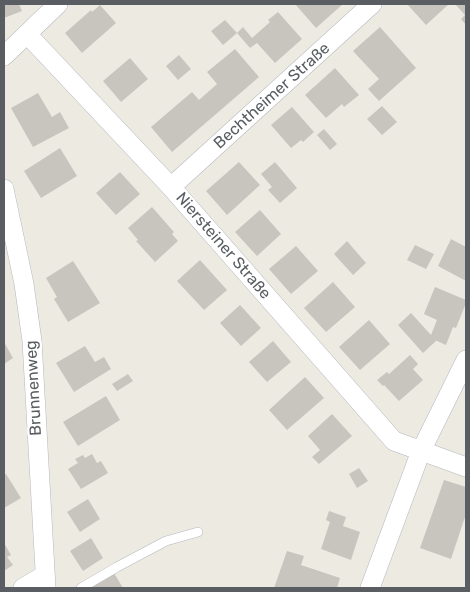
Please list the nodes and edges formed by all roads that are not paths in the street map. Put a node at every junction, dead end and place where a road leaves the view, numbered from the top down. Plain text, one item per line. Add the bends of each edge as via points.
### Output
1 (58, 4) edge
2 (372, 4) edge
3 (27, 34) junction
4 (4, 56) edge
5 (171, 187) junction
6 (4, 190) edge
7 (466, 360) edge
8 (421, 451) junction
9 (466, 467) edge
10 (198, 532) dead end
11 (45, 582) edge
12 (23, 588) edge
13 (81, 588) edge
14 (370, 588) edge

1 - 3 street
2 - 5 street, Bechtheimer Straße
3 - 4 street
3 - 5 street, Niersteiner Straße
5 - 8 street, Niersteiner Straße via 394,441
6 - 11 street, Brunnenweg via 24,284 32,341
7 - 8 street
8 - 9 street, Niersteiner Straße
8 - 14 street
10 - 13 lane via 166,541
11 - 12 street

